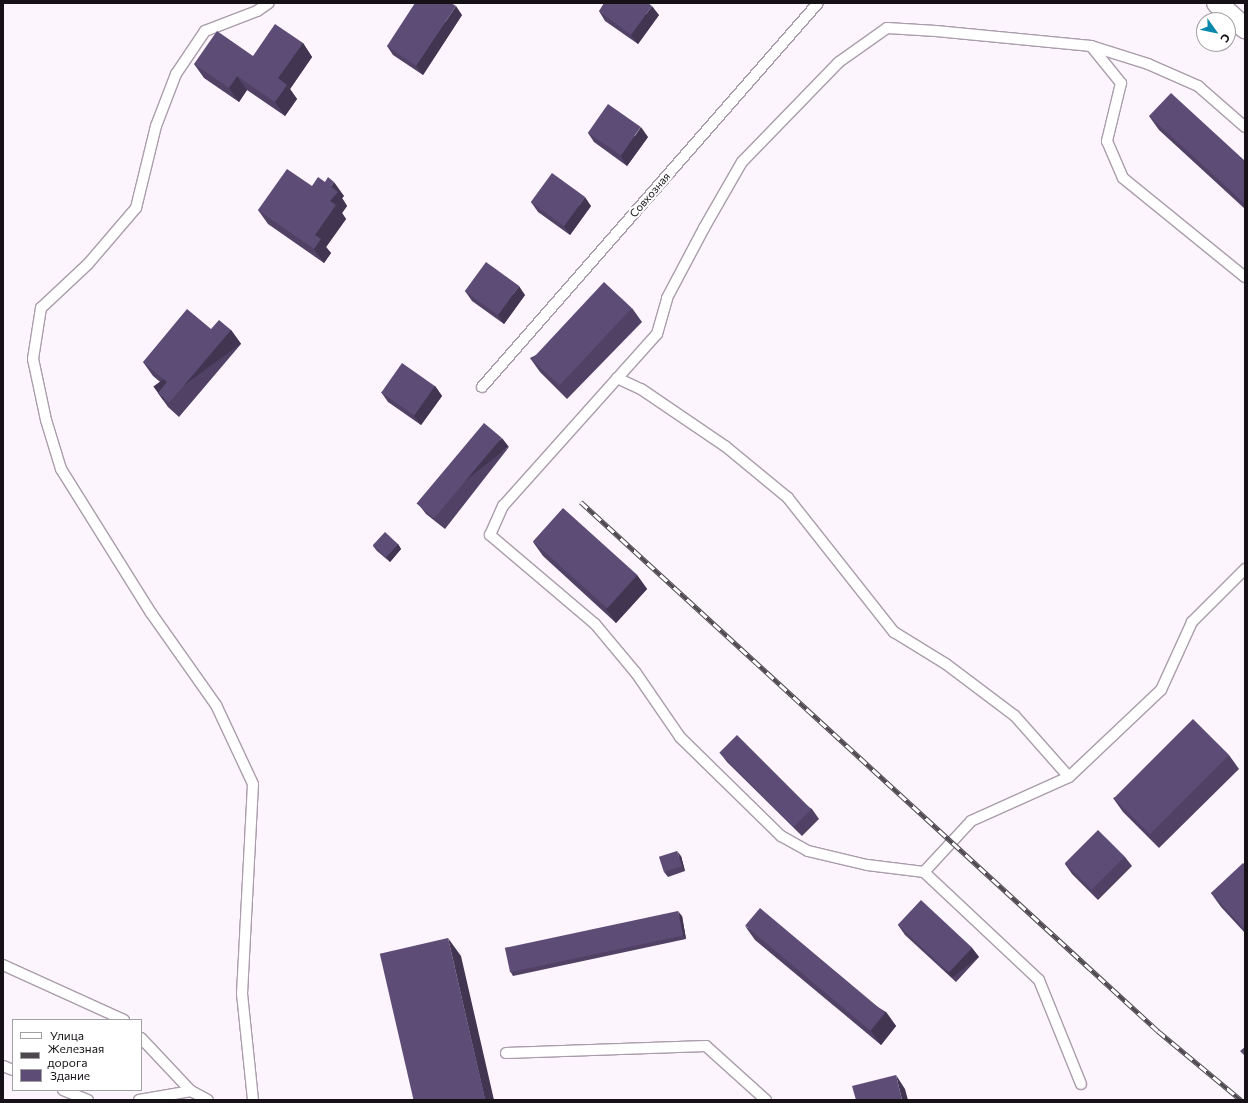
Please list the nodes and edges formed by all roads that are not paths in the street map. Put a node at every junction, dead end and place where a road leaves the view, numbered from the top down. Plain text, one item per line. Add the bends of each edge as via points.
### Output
1 (269, 3) edge
2 (818, 3) edge
3 (1217, 3) edge
4 (1245, 28) edge
5 (1091, 46) junction
6 (1245, 127) edge
7 (1245, 277) edge
8 (617, 378) junction
9 (482, 386) dead end
10 (1245, 569) edge
11 (1069, 777) junction
12 (924, 872) junction
13 (3, 965) edge
14 (122, 1019) edge
15 (142, 1039) edge
16 (506, 1053) dead end
17 (1081, 1084) dead end
18 (66, 1091) edge
19 (191, 1091) junction
20 (88, 1100) edge
21 (139, 1100) edge
22 (208, 1100) edge
23 (253, 1100) edge
24 (766, 1100) edge

1 - 23 lane via 257,11 206,31 176,74 156,126 136,208 88,264 41,308 33,359 46,420 61,469 151,613 216,706 253,784 242,994
2 - 9 lane, Совхозная
3 - 4 street
5 - 6 lane via 1148,64 1198,86
5 - 7 lane via 1121,83 1107,141 1123,178
5 - 8 lane via 936,30 887,28 839,62 742,162 667,298 657,334
8 - 11 lane via 640,389 725,446 788,498 894,632 946,664 1015,716
8 - 12 lane via 503,506 490,535 596,624 636,673 680,738 781,836 808,851 867,865
10 - 11 lane via 1192,622 1162,690
11 - 12 lane via 971,821
12 - 17 lane via 1039,980
13 - 14 lane
15 - 19 lane
16 - 24 lane via 706,1046
18 - 20 lane
19 - 21 lane
19 - 22 lane

